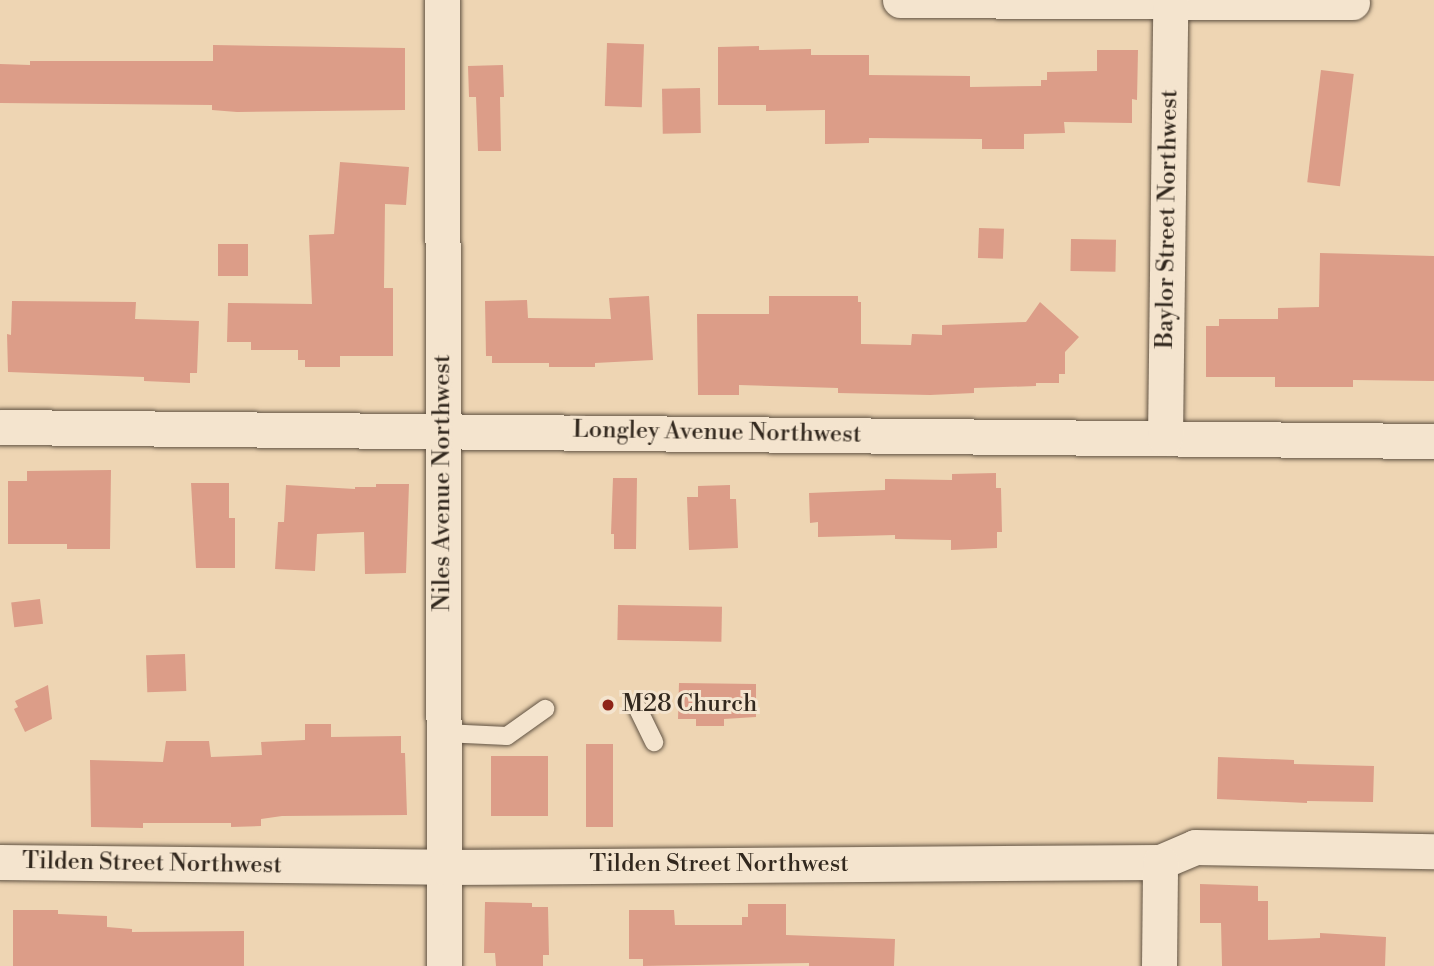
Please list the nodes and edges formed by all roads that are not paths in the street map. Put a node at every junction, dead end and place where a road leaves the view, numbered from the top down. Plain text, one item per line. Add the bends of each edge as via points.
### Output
1 (442, 0) edge
2 (900, 0) edge
3 (1170, 1) edge
4 (1352, 1) edge
5 (0, 427) edge
6 (443, 430) junction
7 (1165, 438) junction
8 (1434, 441) edge
9 (545, 709) dead end
10 (638, 709) dead end
11 (444, 733) junction
12 (654, 741) dead end
13 (1434, 850) edge
14 (0, 862) edge
15 (1160, 862) junction
16 (444, 867) junction
17 (444, 966) edge
18 (1159, 966) edge

1 - 6 street, Niles Avenue Northwest
2 - 3 street
3 - 4 street
3 - 7 street, Baylor Street Northwest
5 - 6 street, Longley Avenue Northwest
6 - 7 street, Longley Avenue Northwest
6 - 11 street, Niles Avenue Northwest
7 - 8 street, Longley Avenue Northwest
9 - 11 lane via 507,736
10 - 12 lane
11 - 16 street, Niles Avenue Northwest
13 - 15 street, Tilden Street Northwest via 1195,847
14 - 16 street, Tilden Street Northwest
15 - 16 street, Tilden Street Northwest
15 - 18 street
16 - 17 street, Niles Avenue Northwest

